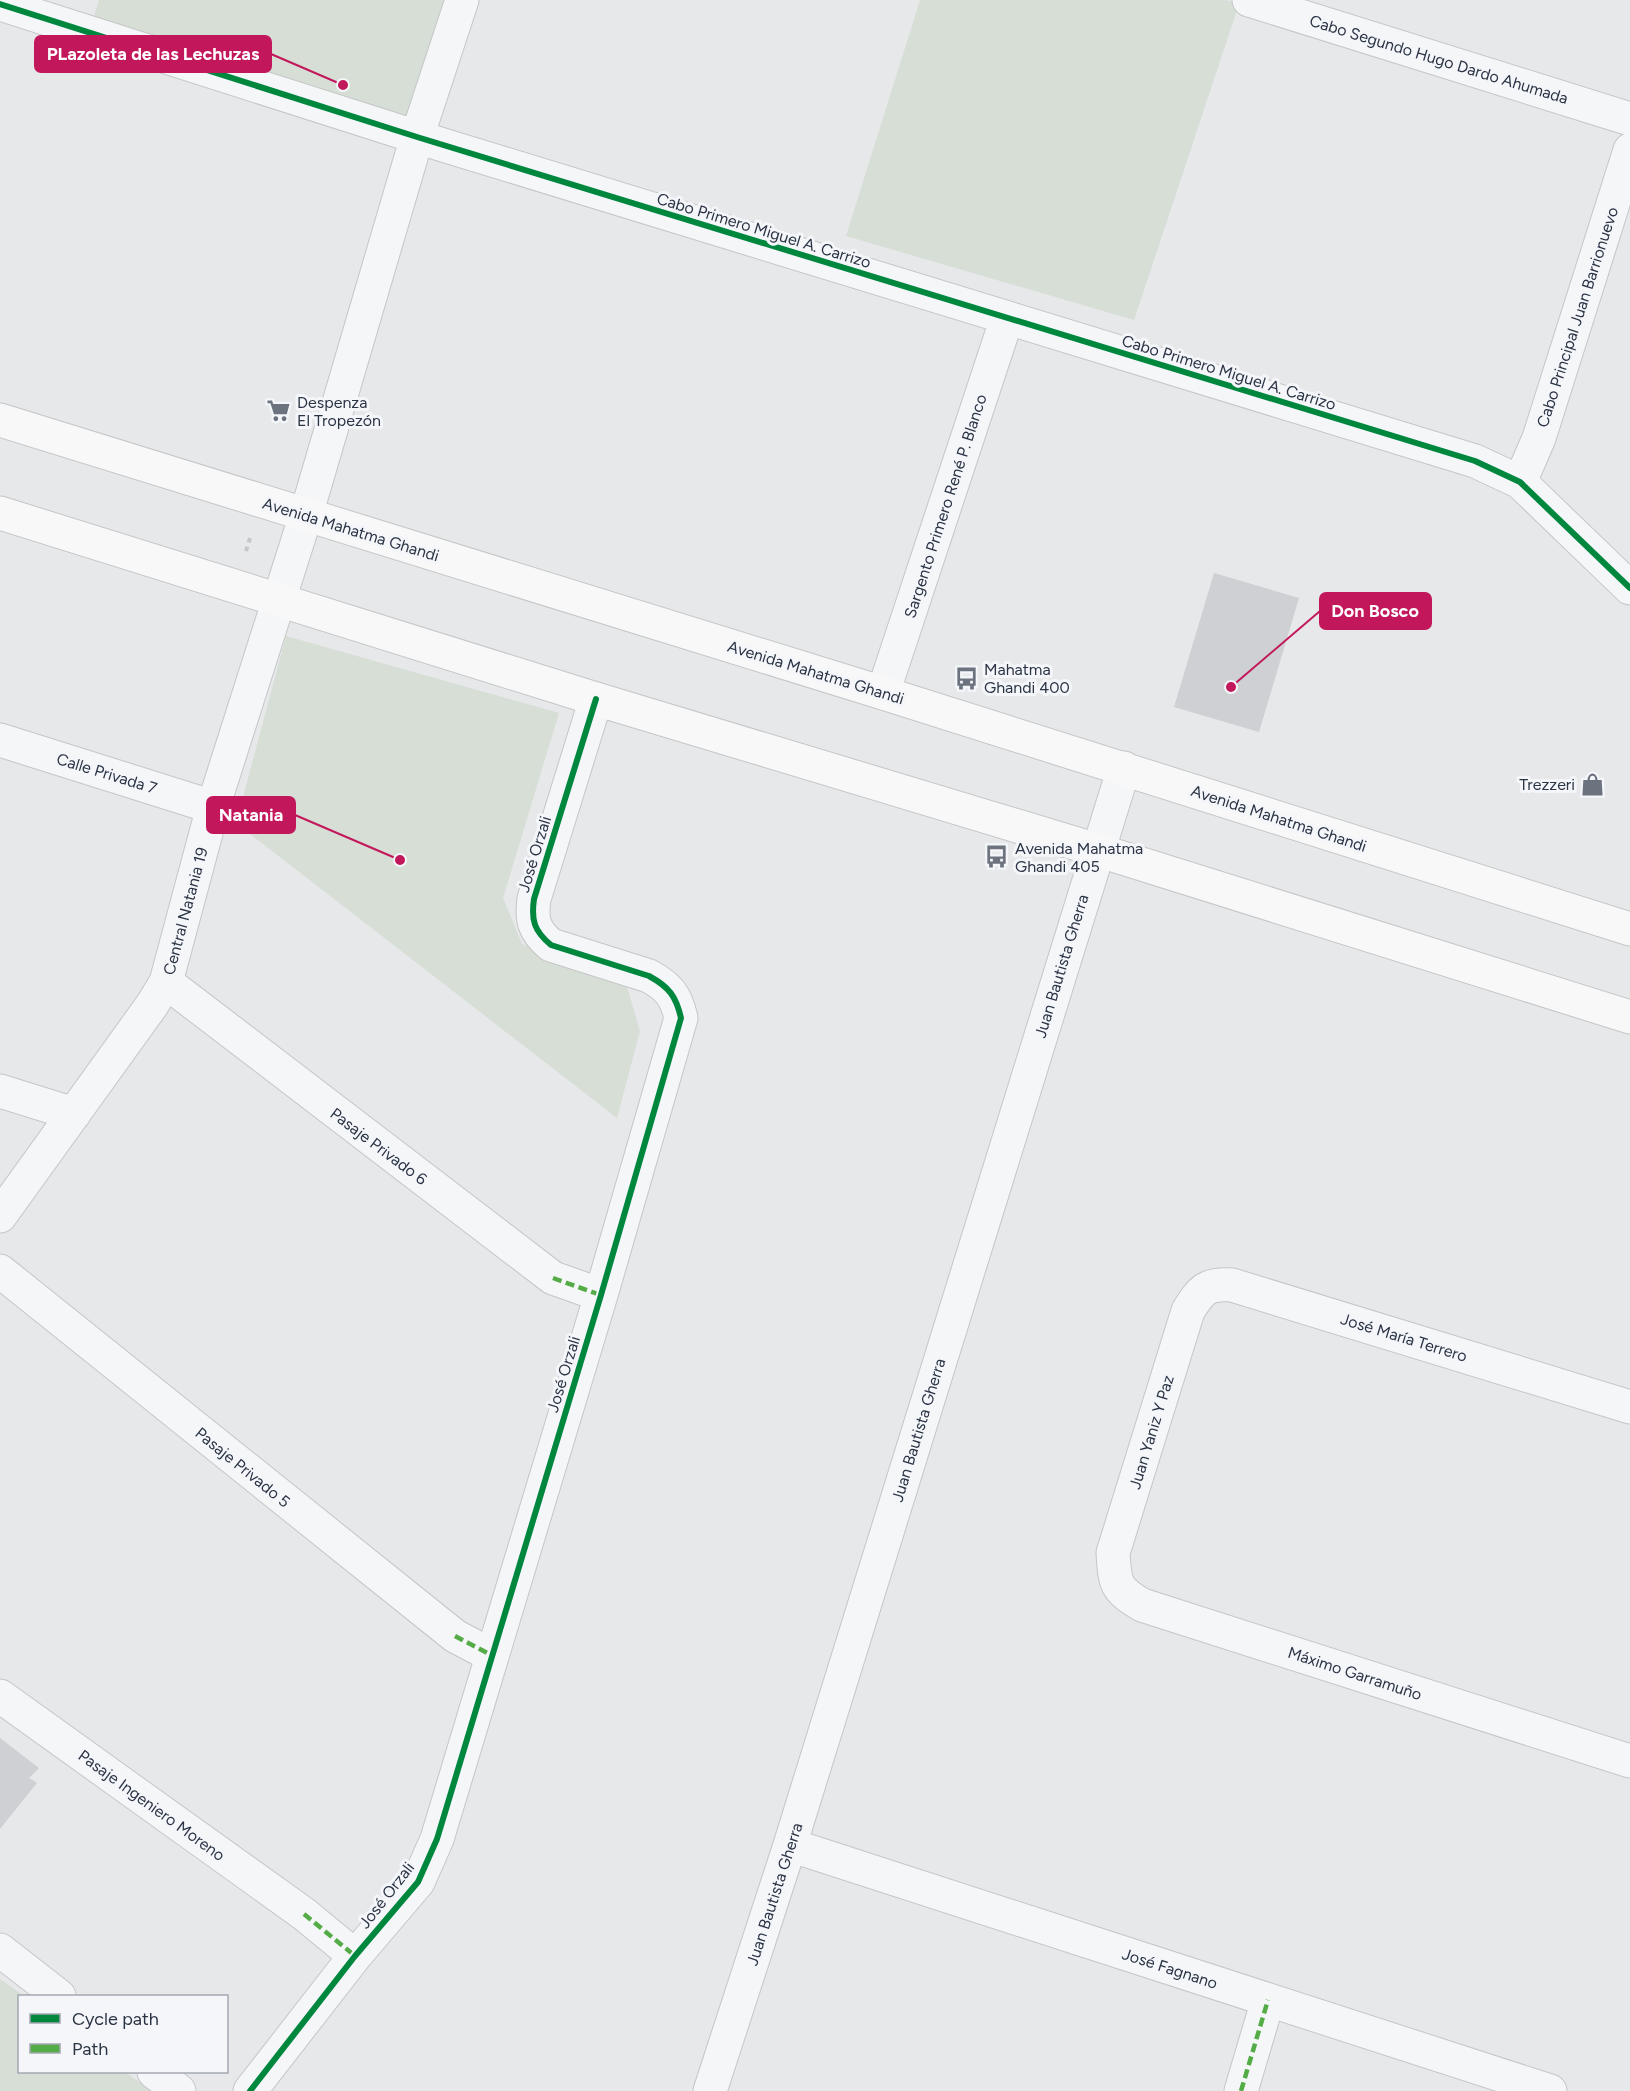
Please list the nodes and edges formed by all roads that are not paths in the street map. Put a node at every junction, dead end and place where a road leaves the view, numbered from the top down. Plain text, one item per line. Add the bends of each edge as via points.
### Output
1 (462, 0) edge
2 (1249, 0) edge
3 (0, 4) edge
4 (1630, 119) edge
5 (417, 137) junction
6 (1630, 150) edge
7 (1007, 318) junction
8 (0, 420) edge
9 (1520, 482) junction
10 (0, 513) edge
11 (306, 515) junction
12 (1630, 588) edge
13 (280, 600) junction
14 (883, 693) junction
15 (596, 699) junction
16 (0, 740) edge
17 (1124, 768) junction
18 (213, 807) junction
19 (1097, 850) junction
20 (1630, 929) edge
21 (166, 982) junction
22 (1630, 1017) edge
23 (0, 1091) edge
24 (74, 1114) junction
25 (0, 1216) edge
26 (0, 1271) edge
27 (601, 1295) junction
28 (1188, 1311) joint
29 (1630, 1407) edge
30 (1113, 1553) joint
31 (491, 1656) junction
32 (0, 1696) edge
33 (1630, 1761) edge
34 (790, 1845) junction
35 (0, 1950) edge
36 (355, 1956) junction
37 (58, 1995) edge
38 (1268, 2000) junction
39 (155, 2073) edge
40 (178, 2091) edge
41 (250, 2091) edge
42 (710, 2091) edge
43 (1241, 2091) edge
44 (1550, 2091) edge

1 - 5 street, Central Natania 19
2 - 4 street, Cabo Segundo Hugo Dardo Ahumada
3 - 5 street, Cabo Primero Miguel A. Carrizo
5 - 7 street, Cabo Primero Miguel A. Carrizo
5 - 11 street, Central Natania 19
6 - 9 street, Cabo Principal Juan Barrionuevo via 1539,438
7 - 9 street, Cabo Primero Miguel A. Carrizo via 1475,461
7 - 14 street, Sargento Primero René P. Blanco
8 - 11 main road, Avenida Mahatma Ghandi
9 - 12 street, Cabo Primero Miguel A. Carrizo
10 - 13 main road
11 - 13 street, Central Natania 19
11 - 14 main road, Avenida Mahatma Ghandi
13 - 15 main road
13 - 18 street, Central Natania 19
14 - 17 main road, Avenida Mahatma Ghandi
15 - 19 main road
15 - 27 street, José Orzali via 532,915 541,937 551,945 661,983 677,1000 681,1018
16 - 18 street, Calle Privada 7
17 - 19 street, Juan Bautista Gherra
17 - 20 main road, Avenida Mahatma Ghandi
18 - 21 street, Central Natania 19
19 - 22 main road
19 - 34 street, Juan Bautista Gherra
21 - 24 street, Central Natania 19
21 - 27 street, Pasaje Privado 6 via 553,1278
23 - 24 street
24 - 25 street, Central Natania 19
26 - 31 street, Pasaje Privado 5 via 455,1636
27 - 31 street, José Orzali
28 - 29 street, José María Terrero via 1200,1291 1217,1284 1232,1285
28 - 30 street, Juan Yaniz Y Paz
30 - 33 street, Máximo Garramuño via 1114,1576 1122,1594 1142,1605
31 - 36 street, José Orzali via 429,1860 418,1882
32 - 36 street, Pasaje Ingeniero Moreno via 304,1914
34 - 38 street, José Fagnano
34 - 42 street, Juan Bautista Gherra
35 - 37 street
36 - 41 street, José Orzali
38 - 43 street
38 - 44 street, José Fagnano
39 - 40 street

